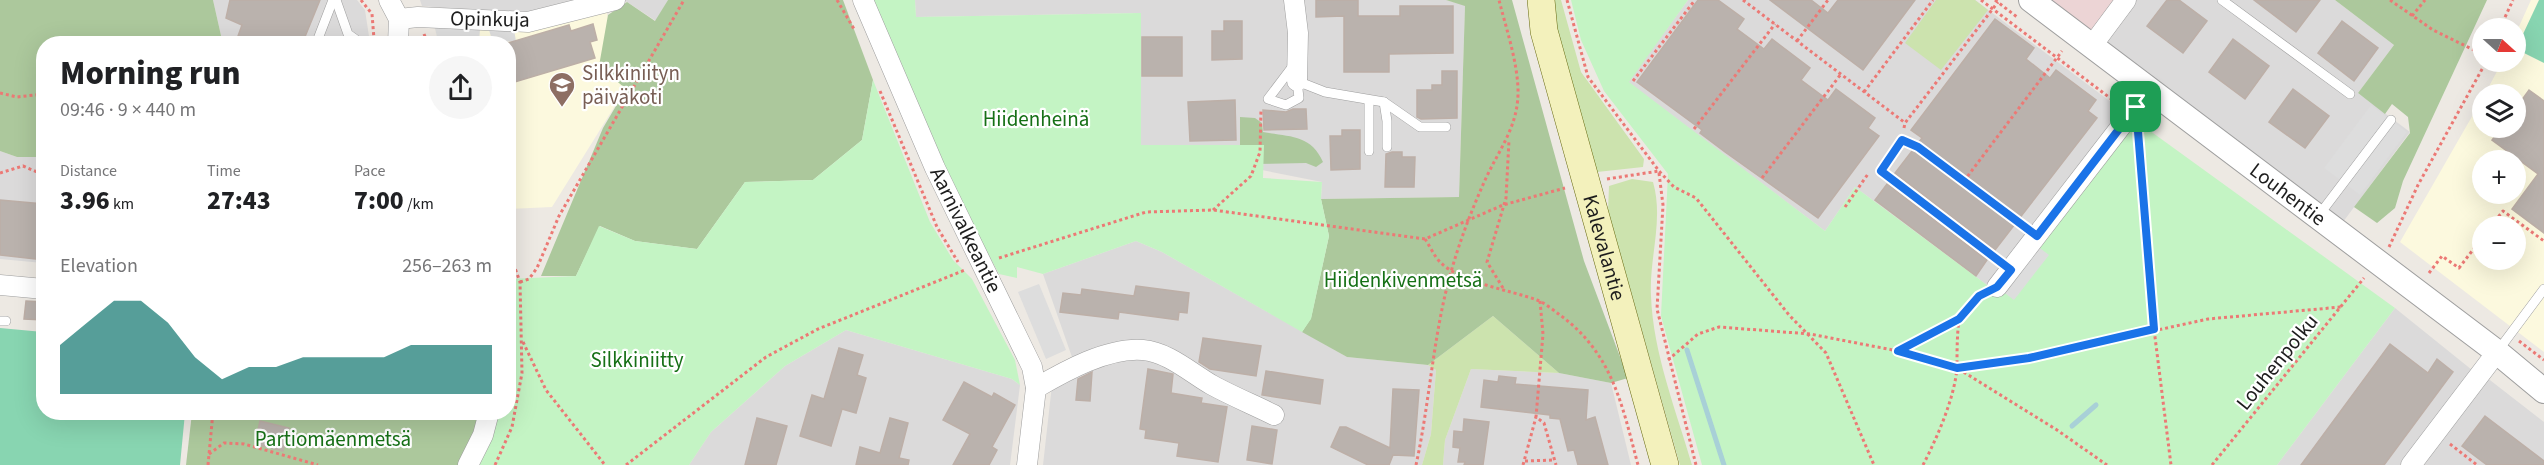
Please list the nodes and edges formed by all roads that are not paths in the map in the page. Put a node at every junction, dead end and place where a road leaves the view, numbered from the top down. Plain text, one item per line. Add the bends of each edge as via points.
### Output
1 (335, 0) edge
2 (388, 0) edge
3 (559, 0) edge
4 (615, 0) edge
5 (863, 0) edge
6 (1294, 0) edge
7 (1530, 0) edge
8 (1541, 0) edge
9 (2031, 0) edge
10 (2126, 0) edge
11 (2222, 0) edge
12 (548, 18) junction
13 (399, 19) junction
14 (1544, 32) junction
15 (319, 36) edge
16 (351, 36) edge
17 (398, 36) edge
18 (2091, 47) junction
19 (1297, 58) junction
20 (1297, 81) junction
21 (2350, 94) dead end
22 (1369, 100) junction
23 (1384, 102) junction
24 (2139, 104) junction
25 (2391, 120) dead end
26 (1446, 127) dead end
27 (1902, 140) road end
28 (1387, 147) dead end
29 (1370, 151) dead end
30 (2318, 217) junction
31 (2011, 270) junction
32 (0, 285) edge
33 (1997, 287) road end
34 (36, 289) edge
35 (2544, 289) edge
36 (2504, 343) junction
37 (1036, 388) junction
38 (2544, 391) edge
39 (1274, 415) dead end
40 (487, 420) edge
41 (468, 465) edge
42 (1027, 465) edge
43 (1665, 465) edge
44 (2411, 465) edge

1 - 15 lane
1 - 16 lane
2 - 13 street
3 - 12 lane
4 - 12 street, Opinkuja
5 - 37 street, Aarnivalkeantie via 935,168 1026,350
6 - 19 street
7 - 14 main road, Kalevalantie
8 - 14 main road, Kalevalantie
9 - 18 street, Louhentie
10 - 18 street
11 - 21 lane
12 - 13 street, Opinkuja via 528,22
13 - 17 street
14 - 43 main road, Kalevalantie
18 - 24 street, Louhentie
19 - 20 street
19 - 20 lane via 1268,99 1287,105 1299,98
20 - 22 lane via 1324,92
22 - 23 lane
22 - 29 lane
23 - 26 lane via 1420,127
23 - 28 lane
24 - 30 street, Louhentie
24 - 31 street
25 - 30 lane
27 - 31 lane via 1881,171
30 - 36 street, Louhentie
31 - 33 street
32 - 34 street
35 - 36 lane
36 - 38 street, Louhentie
36 - 44 street
37 - 39 street via 1075,366 1121,352 1144,350 1163,356
37 - 42 street, Aarnivalkeantie
40 - 41 street

